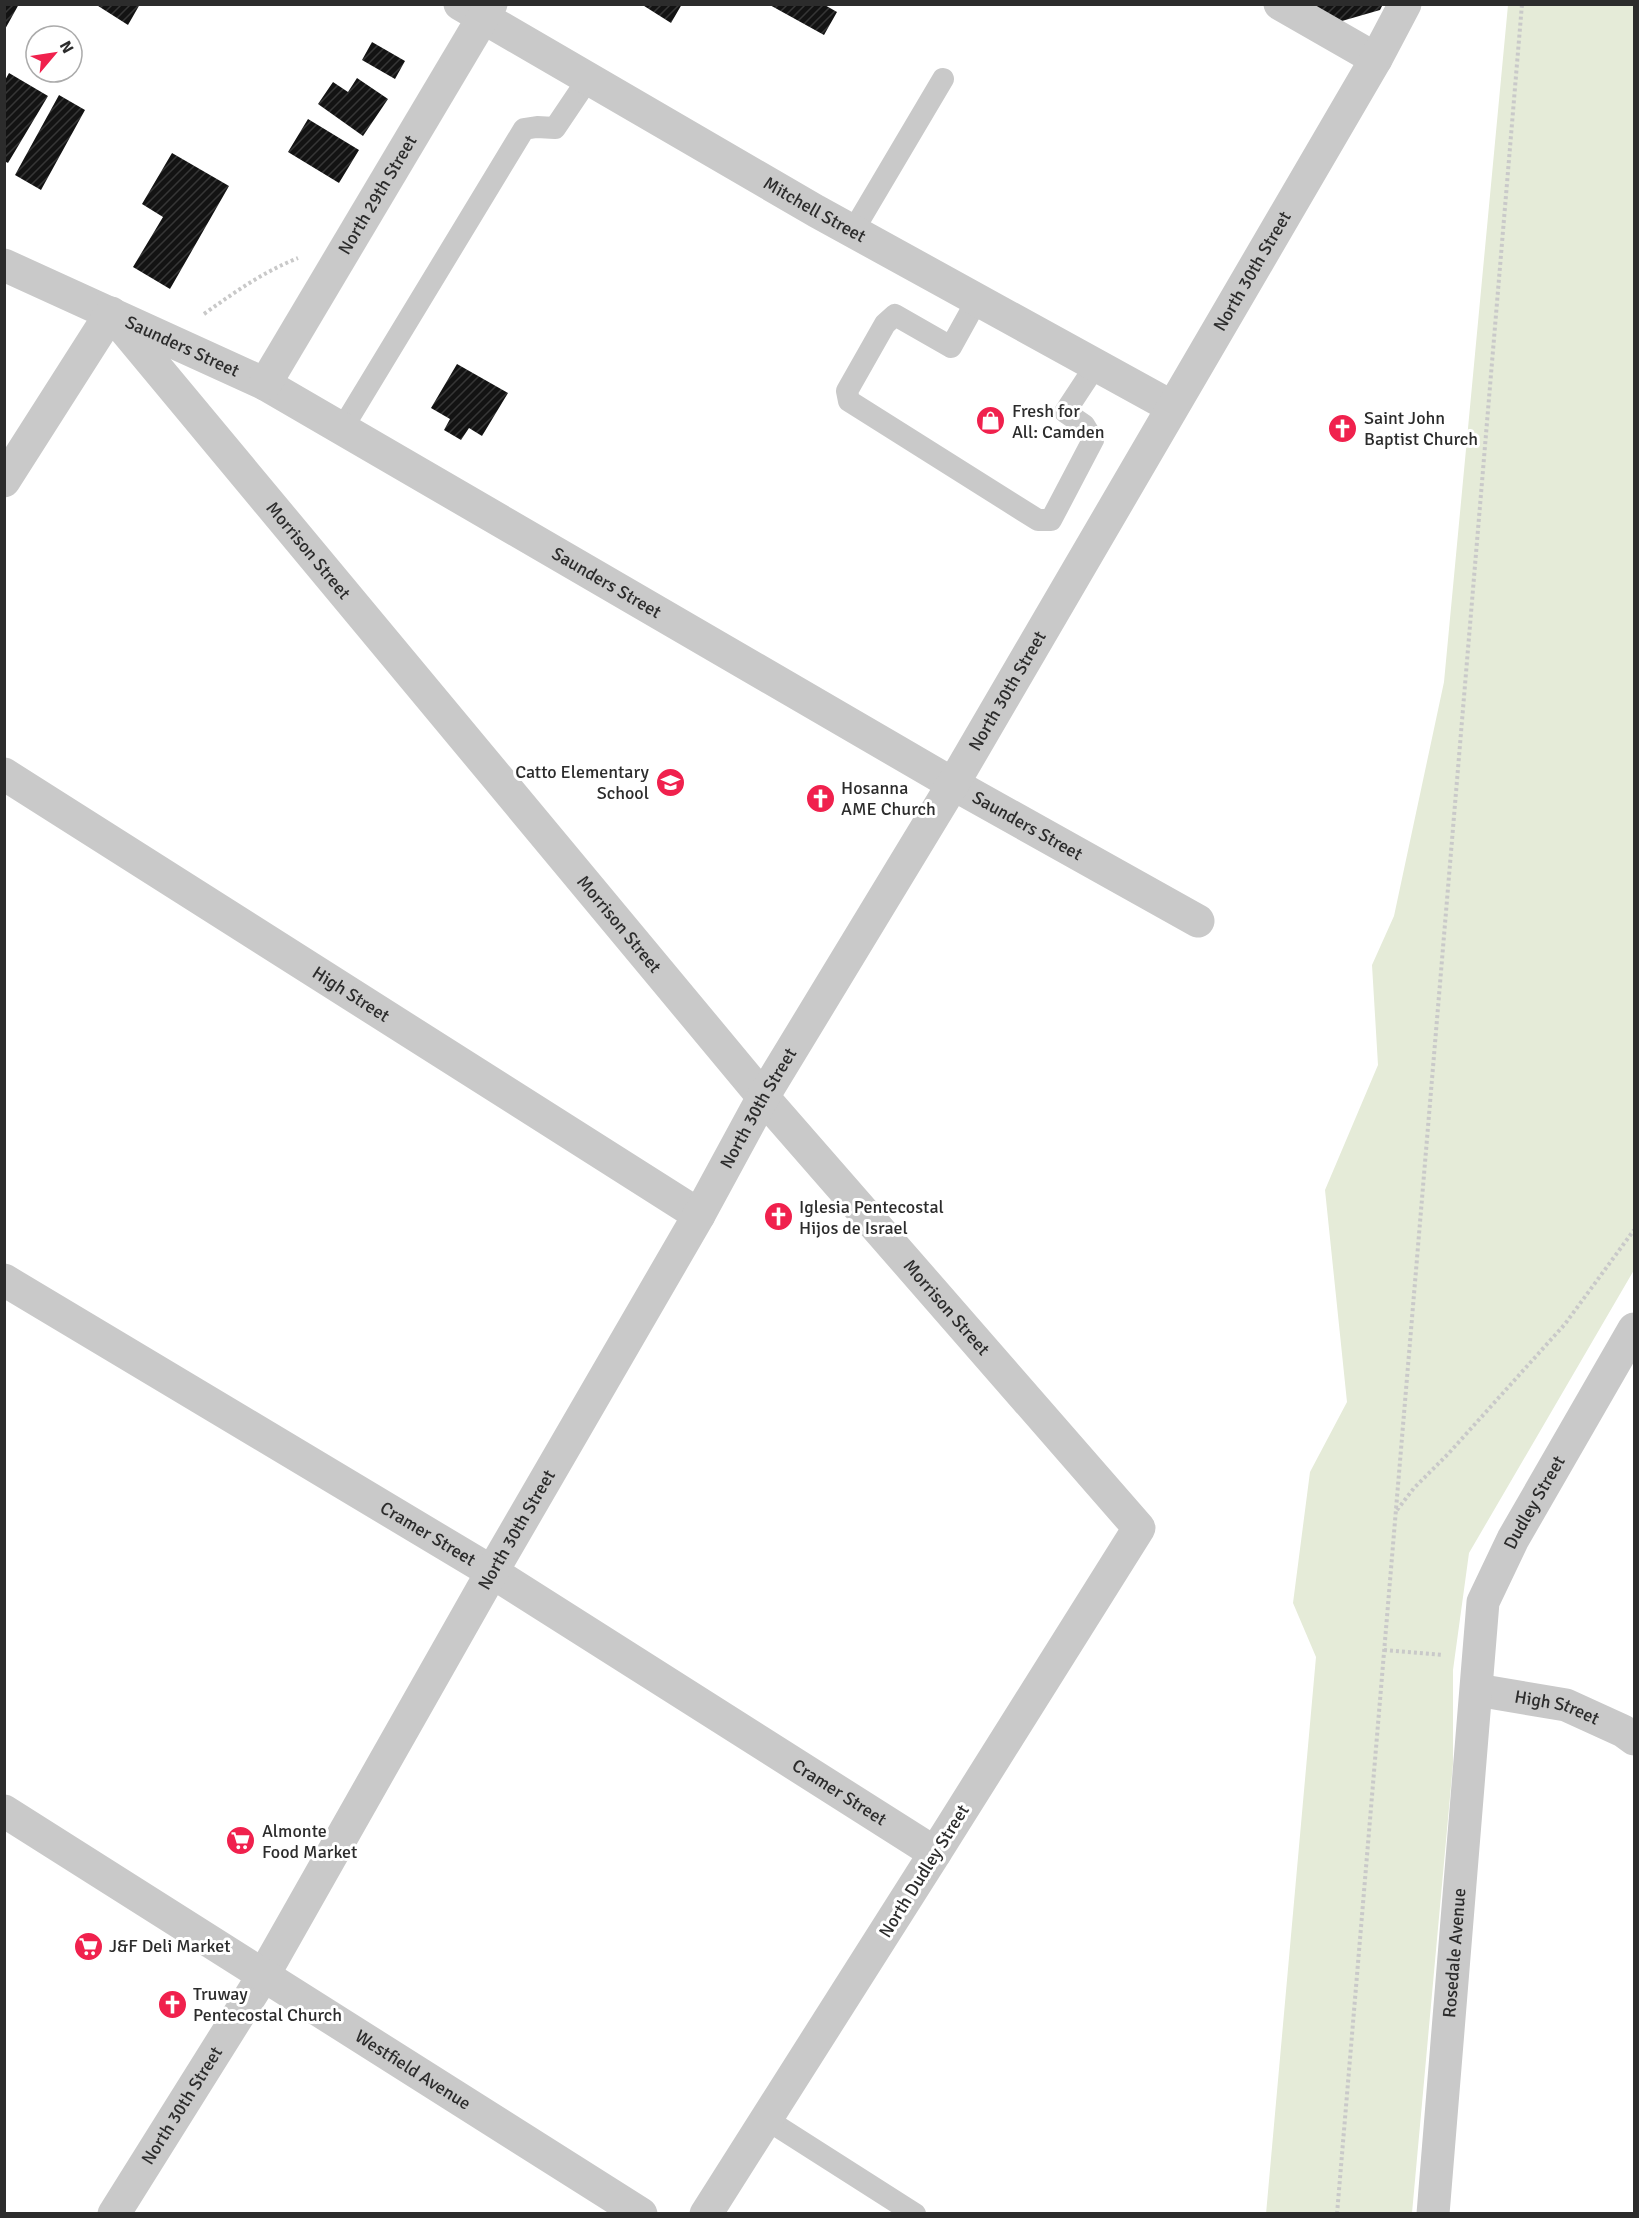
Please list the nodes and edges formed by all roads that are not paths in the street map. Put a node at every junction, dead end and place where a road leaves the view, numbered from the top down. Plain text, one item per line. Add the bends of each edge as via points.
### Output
1 (1280, 4) edge
2 (1405, 4) edge
3 (478, 9) edge
4 (1376, 59) junction
5 (588, 79) junction
6 (943, 79) dead end
7 (853, 231) junction
8 (4, 265) edge
9 (977, 300) junction
10 (111, 313) junction
11 (1096, 365) junction
12 (265, 384) junction
13 (1172, 407) junction
14 (342, 429) junction
15 (4, 481) edge
16 (4, 774) edge
17 (953, 784) junction
18 (1198, 921) dead end
19 (763, 1097) junction
20 (699, 1215) junction
21 (4, 1280) edge
22 (1635, 1329) edge
23 (1139, 1528) joint
24 (492, 1572) junction
25 (1477, 1690) junction
26 (1635, 1739) edge
27 (4, 1811) edge
28 (935, 1854) junction
29 (263, 1976) junction
30 (766, 2119) junction
31 (114, 2214) edge
32 (641, 2214) edge
33 (706, 2214) edge
34 (915, 2214) edge
35 (1433, 2214) edge

1 - 4 street
2 - 4 street, North 30th Street
3 - 5 street, Mitchell Street
3 - 12 street, North 29th Street
4 - 13 street, North 30th Street
5 - 7 street, Mitchell Street
5 - 14 lane via 555,128 524,129
6 - 7 lane
7 - 9 street, Mitchell Street
8 - 10 street, Saunders Street
9 - 11 street, Mitchell Street
9 - 11 lane via 951,347 895,315 885,324 847,391 849,400 1038,520 1051,520 1093,440 1084,425 1065,412
10 - 12 street, Saunders Street
10 - 15 street
10 - 19 street, Morrison Street
11 - 13 street, Mitchell Street
12 - 14 street, Saunders Street
13 - 17 street, North 30th Street
14 - 17 street, Saunders Street
16 - 20 street, High Street
17 - 18 street, Saunders Street
17 - 19 street, North 30th Street
19 - 20 street, North 30th Street
19 - 23 street, Morrison Street
20 - 24 street, North 30th Street
21 - 24 street, Cramer Street
22 - 25 street, Dudley Street via 1513,1539 1483,1602
23 - 28 street, North Dudley Street
24 - 28 street, Cramer Street
24 - 29 street, North 30th Street
25 - 26 street, High Street via 1566,1705
25 - 35 street, Rosedale Avenue
27 - 29 street, Westfield Avenue
28 - 30 street, North Dudley Street
29 - 31 street, North 30th Street
29 - 32 street, Westfield Avenue
30 - 33 street, North Dudley Street
30 - 34 lane

